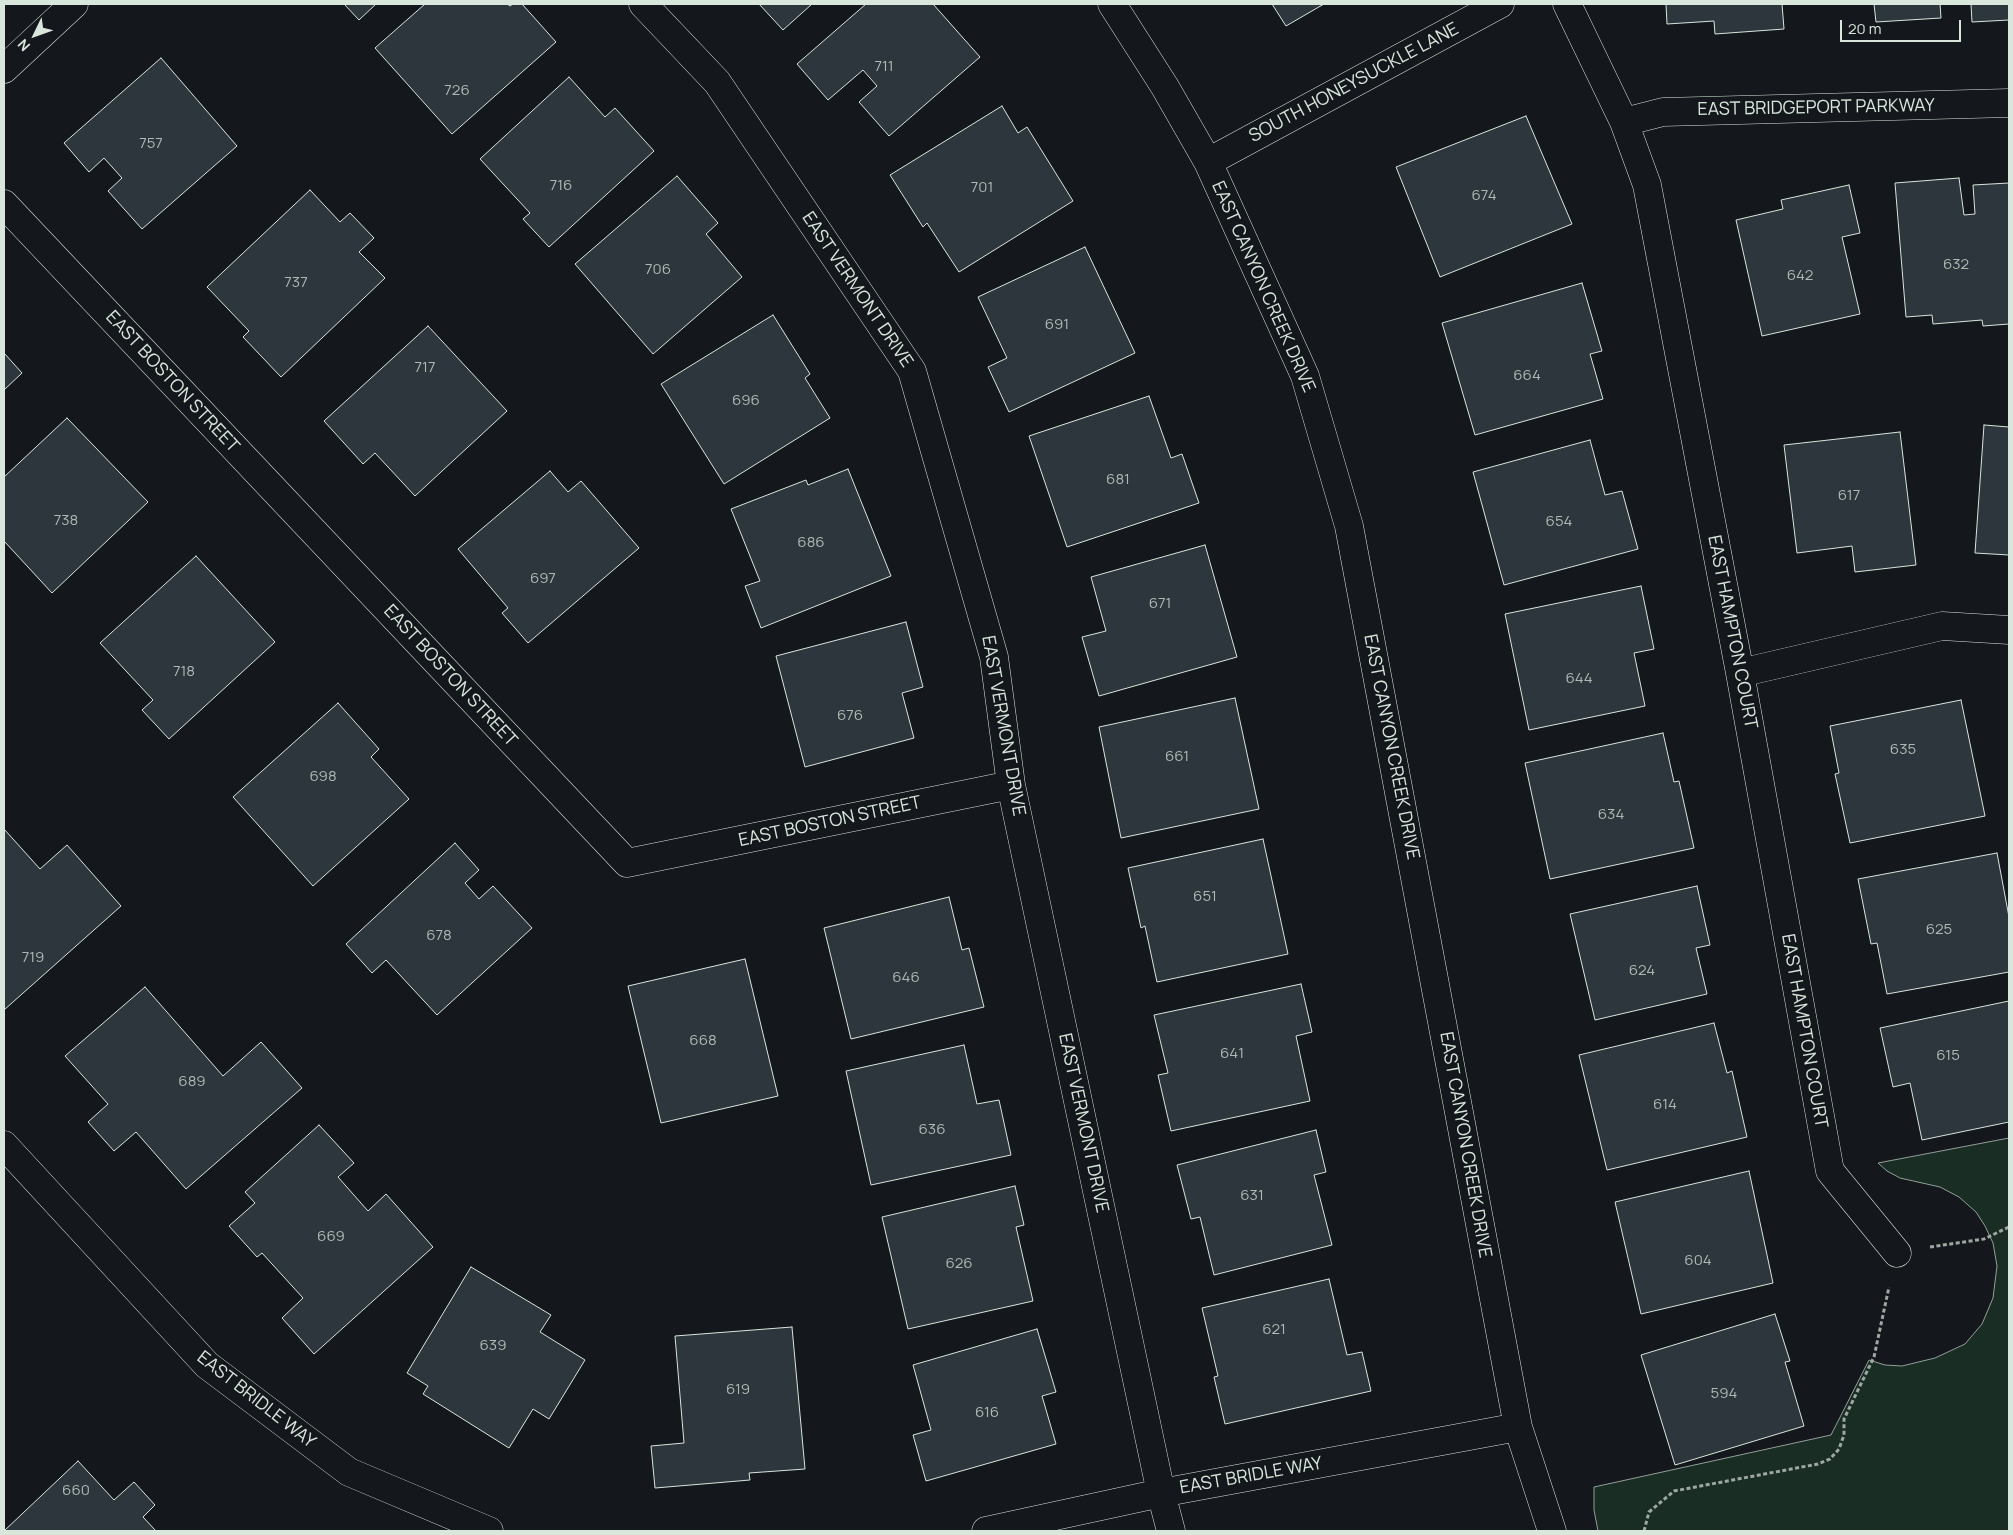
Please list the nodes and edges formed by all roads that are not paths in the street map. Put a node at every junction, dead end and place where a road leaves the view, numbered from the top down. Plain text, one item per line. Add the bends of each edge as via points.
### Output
1 (74, 4) edge
2 (643, 4) edge
3 (1112, 4) edge
4 (1500, 4) edge
5 (1567, 4) edge
6 (4, 69) edge
7 (2009, 103) edge
8 (1624, 122) junction
9 (1208, 162) junction
10 (4, 204) edge
11 (2009, 630) edge
12 (1740, 673) junction
13 (1011, 785) junction
14 (4, 1145) edge
15 (1897, 1253) road end
16 (1518, 1427) junction
17 (1161, 1493) junction
18 (489, 1531) edge
19 (986, 1531) edge
20 (1172, 1531) edge
21 (1552, 1531) edge

1 - 6 street
2 - 13 street, EAST VERMONT DRIVE via 717,82 912,371 994,657
3 - 9 street, EAST CANYON CREEK DRIVE
4 - 9 street, SOUTH HONEYSUCKLE LANE
5 - 8 street, EAST HAMPTON COURT
7 - 8 street, EAST BRIDGEPORT PARKWAY via 1664,112
8 - 12 street, EAST HAMPTON COURT via 1647,185
9 - 16 street, EAST CANYON CREEK DRIVE via 1305,376 1350,526
10 - 13 street, EAST BOSTON STREET via 627,863
11 - 12 street via 1942,626
12 - 15 street, EAST HAMPTON COURT via 1830,1172
13 - 17 street, EAST VERMONT DRIVE
14 - 18 street, EAST BRIDLE WAY via 207,1365 349,1472
16 - 17 street, EAST BRIDLE WAY
16 - 21 street, EAST CANYON CREEK DRIVE
17 - 19 street, EAST BRIDLE WAY
17 - 20 street, EAST VERMONT DRIVE

